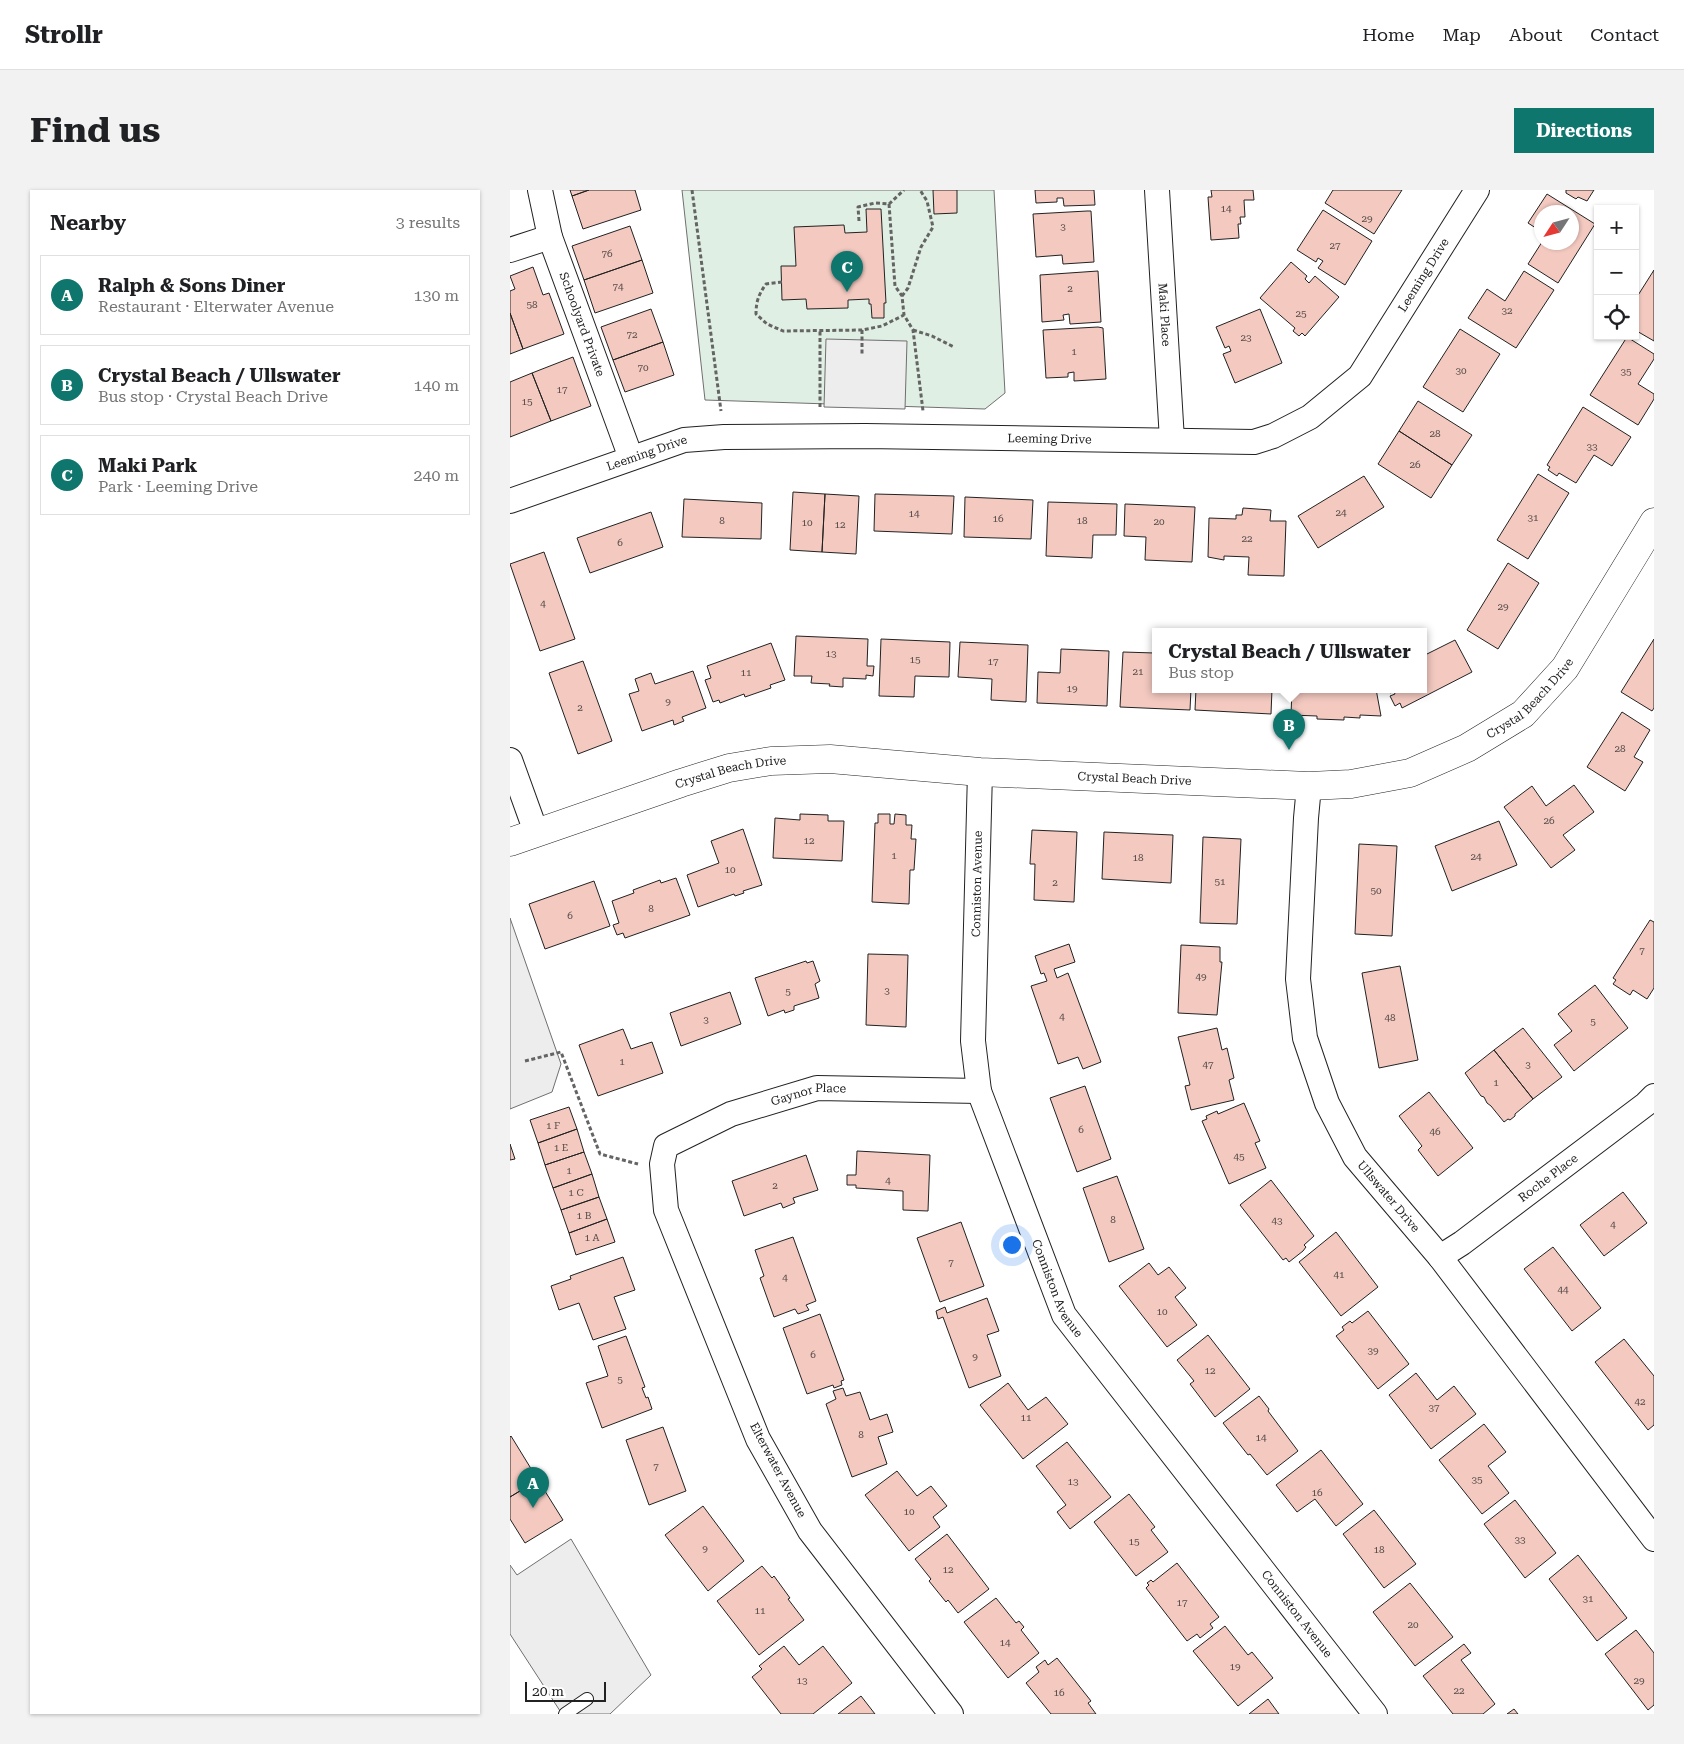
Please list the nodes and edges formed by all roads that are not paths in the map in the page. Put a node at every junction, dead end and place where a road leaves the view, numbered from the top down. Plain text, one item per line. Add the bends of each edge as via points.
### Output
1 (540, 190) edge
2 (1157, 190) edge
3 (1477, 190) edge
4 (550, 236) junction
5 (510, 250) edge
6 (1172, 440) junction
7 (631, 458) junction
8 (510, 501) edge
9 (1654, 522) edge
10 (510, 760) edge
11 (980, 772) junction
12 (1310, 786) junction
13 (536, 832) junction
14 (510, 842) edge
15 (979, 1092) junction
16 (1654, 1096) edge
17 (662, 1164) joint
18 (1440, 1257) junction
19 (1650, 1527) edge
20 (587, 1699) dead end
21 (565, 1714) edge
22 (951, 1714) edge
23 (1375, 1714) edge

1 - 4 street, Schoolyard Private
2 - 6 street, Maki Place
3 - 6 street, Leeming Drive via 1360,376 1310,416 1273,436 1254,442
4 - 5 street
4 - 7 street, Schoolyard Private
6 - 7 street, Leeming Drive via 724,436 684,440
7 - 8 street, Leeming Drive
9 - 12 street, Crystal Beach Drive via 1565,668 1522,714 1467,748 1410,774 1351,784
10 - 13 street
11 - 12 street, Crystal Beach Drive
11 - 13 street, Crystal Beach Drive via 830,759 771,761 721,771
11 - 15 street, Conniston Avenue via 973,1041
12 - 18 street, Ullswater Drive via 1298,979 1305,1038 1326,1103 1355,1157
13 - 14 street, Crystal Beach Drive
15 - 17 street, Gaynor Place via 817,1088 731,1114 666,1146
15 - 23 street, Conniston Avenue via 1064,1315
16 - 18 street, Roche Place
17 - 22 street, Elterwater Avenue via 666,1210 758,1439 810,1531
18 - 19 street, Ullswater Drive
20 - 21 lane

